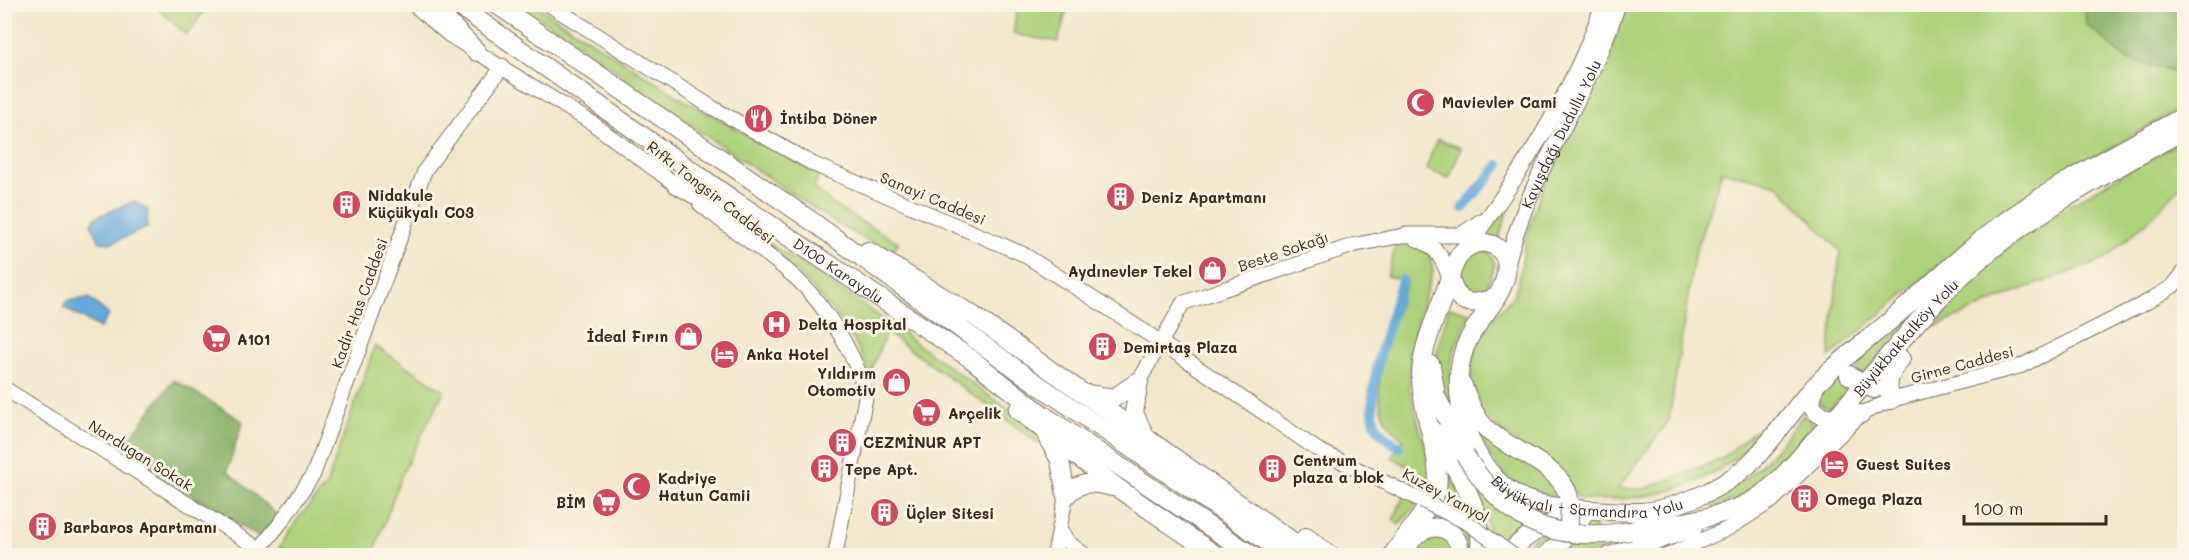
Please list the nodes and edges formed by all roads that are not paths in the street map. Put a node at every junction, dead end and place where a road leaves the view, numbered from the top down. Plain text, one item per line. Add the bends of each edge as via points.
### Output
1 (413, 4) edge
2 (431, 4) edge
3 (456, 4) edge
4 (496, 4) edge
5 (549, 4) edge
6 (1603, 4) edge
7 (1618, 4) edge
8 (477, 52) junction
9 (503, 66) junction
10 (2184, 116) edge
11 (2184, 130) edge
12 (676, 184) junction
13 (1506, 193) junction
14 (813, 222) junction
15 (1401, 235) junction
16 (1467, 247) junction
17 (1507, 265) junction
18 (2184, 272) edge
19 (1450, 277) junction
20 (865, 290) junction
21 (1950, 290) junction
22 (1494, 298) junction
23 (1432, 331) junction
24 (1160, 344) junction
25 (1829, 372) junction
26 (1459, 376) junction
27 (1139, 381) junction
28 (1815, 386) junction
29 (4, 388) edge
30 (1862, 389) junction
31 (1080, 392) junction
32 (1891, 400) junction
33 (1425, 409) junction
34 (1861, 414) junction
35 (1838, 417) junction
36 (1042, 429) junction
37 (1296, 435) joint
38 (1148, 440) junction
39 (1208, 483) junction
40 (1119, 489) junction
41 (1066, 496) junction
42 (1737, 507) junction
43 (1644, 512) junction
44 (1059, 528) junction
45 (258, 553) edge
46 (835, 555) edge
47 (1054, 555) edge
48 (1086, 555) edge
49 (1217, 555) edge
50 (1254, 555) edge
51 (1288, 555) edge
52 (1313, 555) edge
53 (1331, 555) edge
54 (1392, 555) edge
55 (1405, 555) edge
56 (1460, 555) edge
57 (1479, 555) edge
58 (1506, 555) edge
59 (1514, 555) edge
60 (1546, 555) edge
61 (1610, 555) edge
62 (1667, 555) edge

1 - 8 street, Rıfkı Tongsir Caddesi via 449,35
2 - 8 highway
3 - 20 highway, D100 Karayolu
4 - 14 highway, D100 Karayolu
5 - 24 street, Sanayi Caddesi via 713,108 813,164 1023,254
6 - 13 main road, Kayışdağı Dudullu Yolu via 1572,78
7 - 17 main road, Kayışdağı Dudullu Yolu via 1591,75 1523,213
8 - 9 street, Rıfkı Tongsir Caddesi
9 - 12 street, Rıfkı Tongsir Caddesi via 592,123
9 - 45 street, Kadir Has Caddesi via 425,170 313,475
10 - 25 highway, Büyükbakkalköy Yolu via 1993,231
11 - 21 highway, Büyükbakkalköy Yolu via 2028,223 1976,263
12 - 20 highway
12 - 46 street, Rıfkı Tongsir Caddesi via 799,281 861,371 866,395
13 - 15 main road via 1480,222 1461,235
13 - 16 main road, Kayışdağı Dudullu Yolu
14 - 31 highway via 892,264 974,316
14 - 51 highway, D100 Karayolu via 991,352
15 - 19 main road via 1431,243
15 - 24 street, Beste Sokağı via 1354,245 1183,303
16 - 17 highway via 1490,243 1503,252
16 - 19 highway
17 - 22 highway via 1506,277
18 - 32 street, Girne Caddesi via 2173,286 2147,302 2021,366
19 - 22 highway via 1453,290 1464,301 1477,303
19 - 23 highway
20 - 36 highway
20 - 50 highway, D100 Karayolu
21 - 30 highway, Büyükbakkalköy Yolu
21 - 32 highway via 1887,377
22 - 26 highway, Büyükyalı - Samandıra Yolu via 1469,338
23 - 33 highway via 1420,378
23 - 42 highway, Büyükbakkalköy Yolu, bridge via 1430,362 1436,396 1483,483 1505,506 1545,528 1584,536 1630,531
24 - 27 street
24 - 37 street, Sanayi Caddesi
25 - 28 highway, Büyükyalı - Samandıra Yolu
25 - 30 highway via 1849,375
26 - 43 highway, Büyükyalı - Samandıra Yolu via 1460,410 1469,438 1488,469 1511,491 1544,504
26 - 60 highway, bridge via 1487,429 1563,484 1570,503 1569,523 1564,539
27 - 31 highway via 1114,398
27 - 38 highway via 1134,412
28 - 35 highway via 1811,397 1814,411 1828,418
28 - 43 highway, Büyükyalı - Samandıra Yolu via 1770,445 1746,468 1702,495
29 - 45 street, Nardugan Sokak
30 - 32 highway
30 - 35 highway, Büyükbakkalköy Yolu
31 - 38 highway
32 - 34 street, Girne Caddesi
33 - 54 highway via 1437,489
33 - 57 highway via 1476,514 1481,539
34 - 35 highway
34 - 62 street, Girne Caddesi via 1773,500 1729,528
35 - 42 highway, Büyükbakkalköy Yolu via 1776,483 1756,499
36 - 40 highway
36 - 41 highway via 1060,460
37 - 59 street, Kuzey Yanyol, bridge via 1318,450 1468,523
38 - 39 highway
39 - 52 highway
39 - 53 highway via 1268,511
40 - 41 highway via 1089,482
40 - 49 highway
41 - 44 street
42 - 61 highway via 1682,533
43 - 58 highway via 1554,520
44 - 47 street
44 - 48 street via 1068,542
55 - 56 highway via 1415,536 1435,526 1451,531

